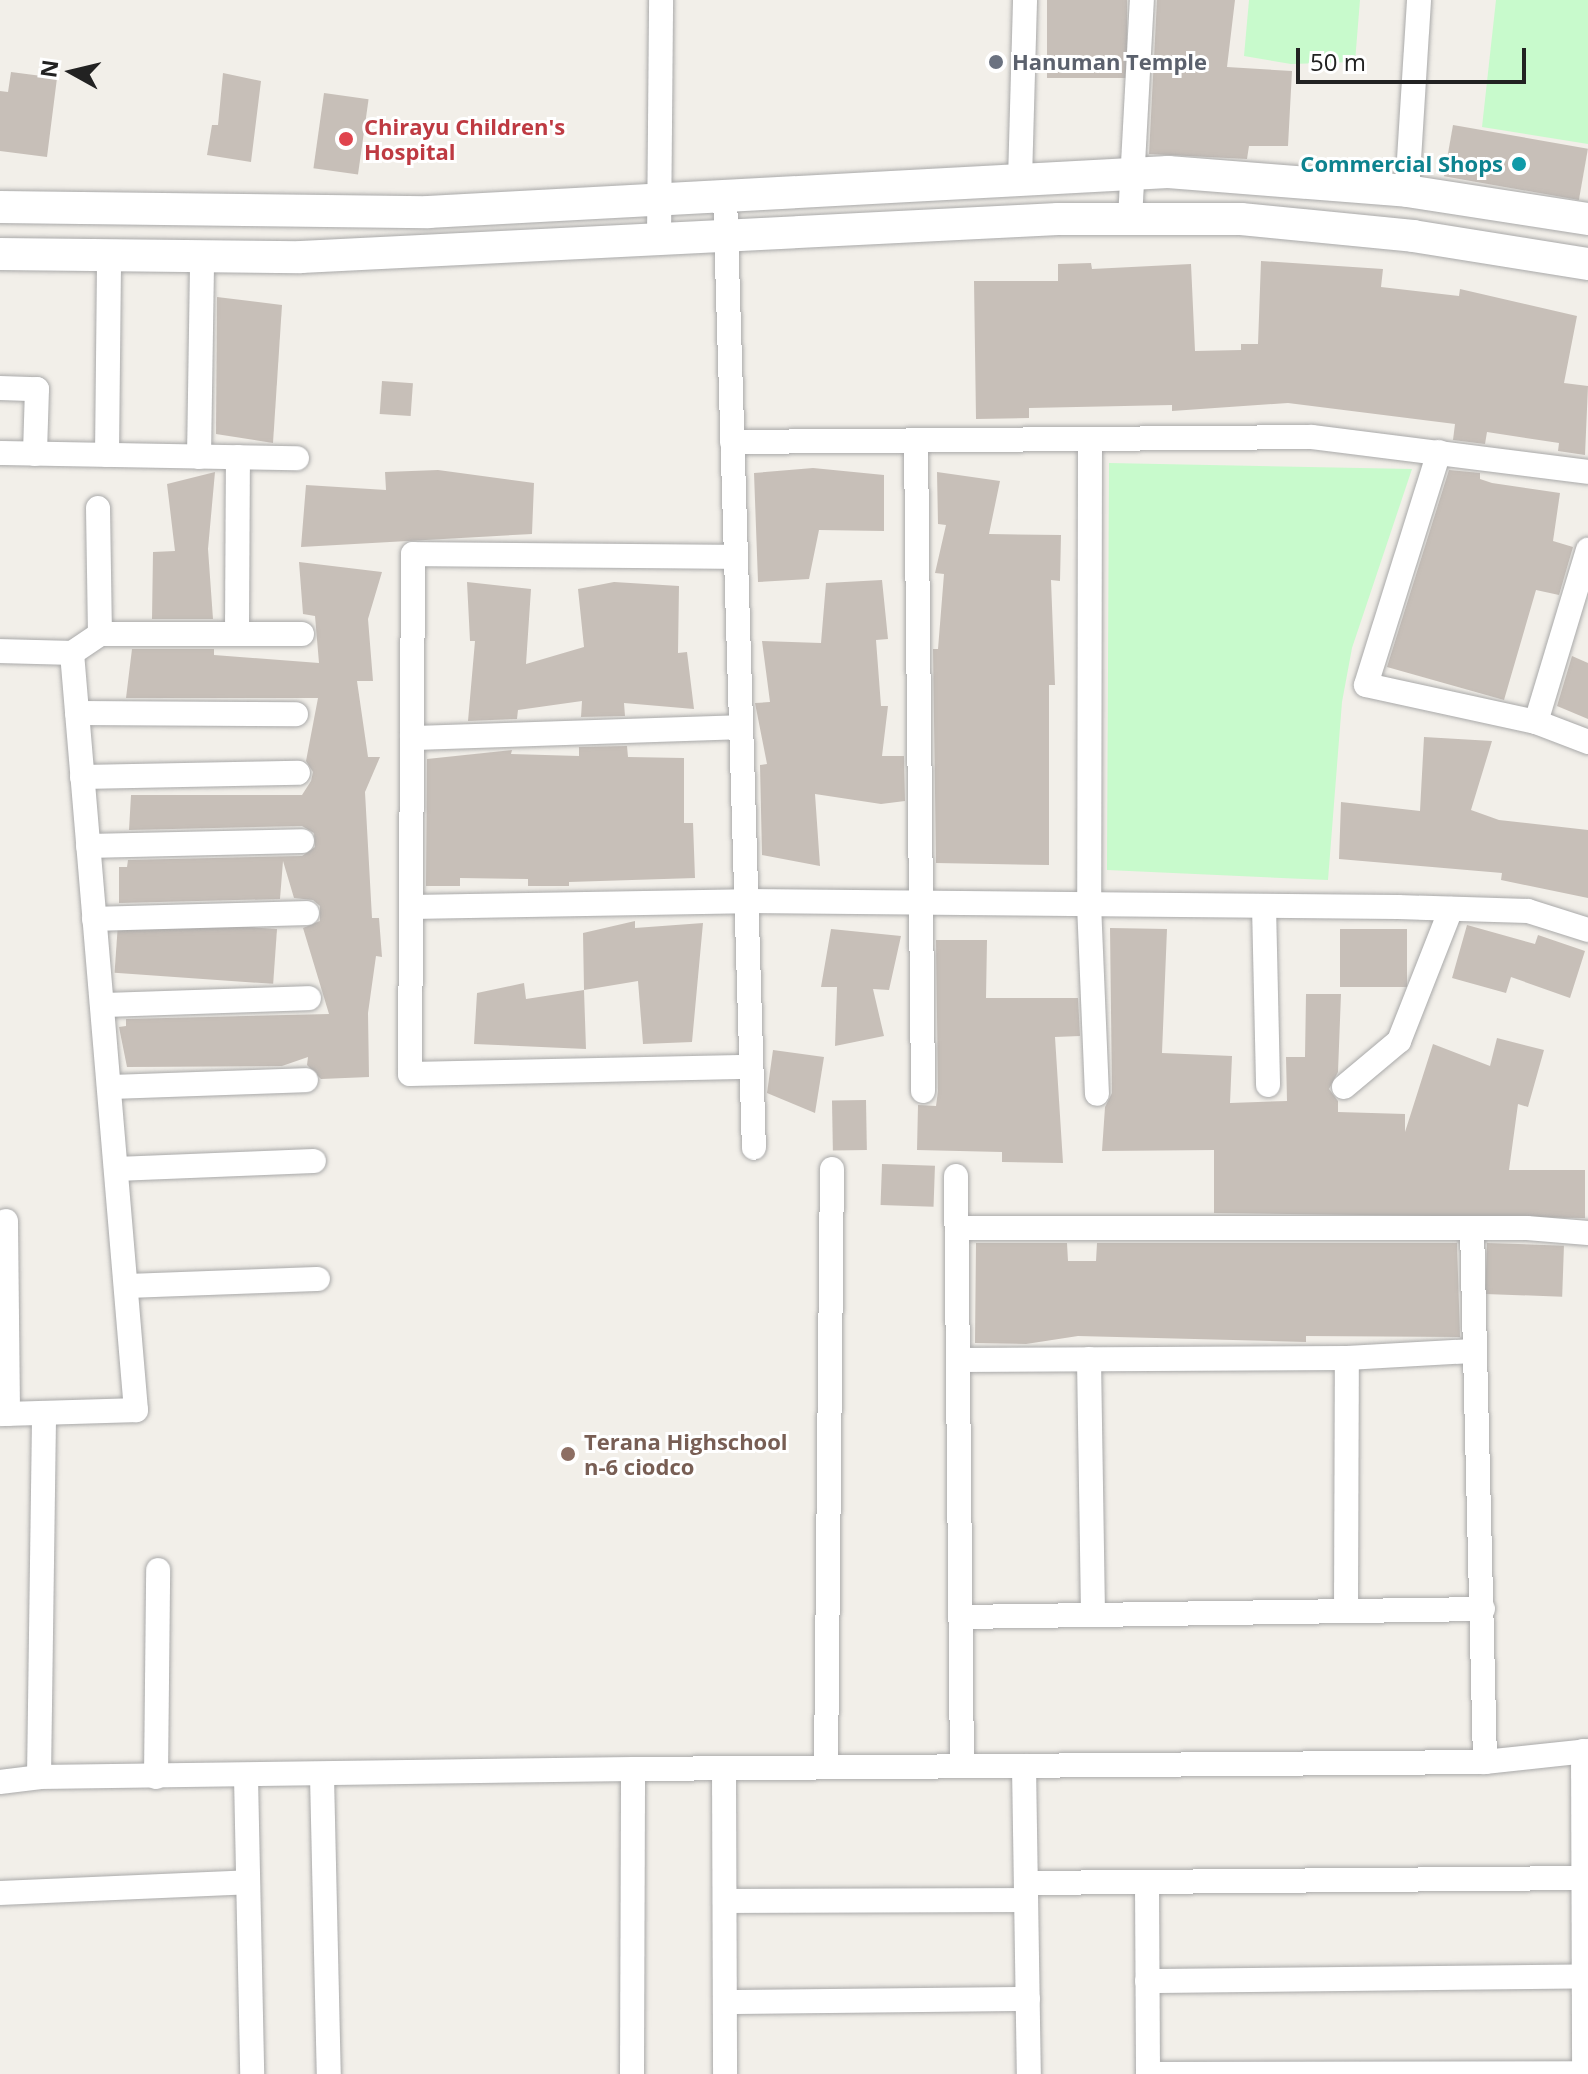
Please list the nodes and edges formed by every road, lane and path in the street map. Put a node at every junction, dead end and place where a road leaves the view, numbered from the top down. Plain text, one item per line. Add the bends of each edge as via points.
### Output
1 (1025, 0) edge
2 (1142, 0) edge
3 (1419, 0) edge
4 (653, 1) edge
5 (1132, 174) junction
6 (1020, 180) junction
7 (1407, 191) junction
8 (725, 196) junction
9 (657, 200) junction
10 (0, 207) edge
11 (1130, 219) junction
12 (1588, 219) edge
13 (725, 237) junction
14 (659, 240) junction
15 (0, 254) edge
16 (109, 255) junction
17 (202, 256) junction
18 (1588, 264) edge
19 (0, 388) edge
20 (1090, 440) junction
21 (916, 441) junction
22 (732, 442) junction
23 (1439, 452) junction
24 (0, 453) edge
25 (35, 454) junction
26 (107, 455) junction
27 (199, 457) junction
28 (238, 457) junction
29 (297, 458) dead end
30 (1588, 472) edge
31 (98, 508) dead end
32 (1588, 550) edge
33 (736, 557) junction
34 (100, 634) junction
35 (237, 634) junction
36 (302, 634) dead end
37 (0, 651) edge
38 (72, 653) junction
39 (77, 713) junction
40 (296, 714) dead end
41 (1536, 722) junction
42 (741, 727) junction
43 (412, 738) junction
44 (1588, 742) edge
45 (298, 773) dead end
46 (82, 777) junction
47 (302, 841) dead end
48 (88, 846) junction
49 (746, 901) junction
50 (919, 903) junction
51 (1089, 904) junction
52 (1264, 906) junction
53 (411, 907) junction
54 (1451, 909) junction
55 (307, 913) dead end
56 (94, 919) junction
57 (1588, 930) edge
58 (309, 998) dead end
59 (102, 1005) junction
60 (751, 1067) junction
61 (306, 1080) dead end
62 (1268, 1085) dead end
63 (109, 1087) junction
64 (1344, 1087) dead end
65 (923, 1091) dead end
66 (1097, 1094) dead end
67 (754, 1148) dead end
68 (314, 1161) dead end
69 (116, 1169) junction
70 (832, 1169) dead end
71 (956, 1176) dead end
72 (6, 1221) dead end
73 (960, 1228) junction
74 (1472, 1229) junction
75 (1588, 1233) edge
76 (318, 1279) dead end
77 (126, 1286) junction
78 (1473, 1351) junction
79 (1347, 1358) junction
80 (1089, 1359) junction
81 (958, 1360) junction
82 (44, 1413) junction
83 (4, 1414) edge
84 (158, 1570) dead end
85 (1483, 1609) junction
86 (1346, 1611) junction
87 (1093, 1615) junction
88 (961, 1617) junction
89 (1586, 1751) edge
90 (1485, 1762) junction
91 (962, 1766) junction
92 (1024, 1766) junction
93 (826, 1767) junction
94 (724, 1768) junction
95 (633, 1769) junction
96 (322, 1776) junction
97 (39, 1777) junction
98 (156, 1777) junction
99 (246, 1777) junction
100 (0, 1782) edge
101 (1586, 1878) edge
102 (248, 1882) junction
103 (1147, 1882) junction
104 (1026, 1892) junction
105 (0, 1893) edge
106 (725, 1901) junction
107 (1586, 1976) edge
108 (1147, 1981) junction
109 (1028, 1999) junction
110 (725, 2002) junction
111 (1585, 2073) edge
112 (252, 2074) edge
113 (329, 2074) edge
114 (632, 2074) edge
115 (725, 2074) edge
116 (1029, 2074) edge
117 (1148, 2074) edge

1 - 6 street
2 - 5 street
3 - 7 street
4 - 9 street
5 - 6 street
5 - 7 street via 1168,172
5 - 11 street
6 - 8 street
7 - 12 street
8 - 9 street
8 - 13 street
9 - 10 street via 428,212
9 - 14 street
11 - 13 street
11 - 18 street via 1241,219 1413,236
13 - 14 street
13 - 22 street
14 - 17 street via 301,257
15 - 16 street
16 - 17 street
16 - 26 street
17 - 27 street
19 - 25 street via 37,389
20 - 21 street
20 - 23 street via 1312,437
20 - 51 street
21 - 22 street
21 - 50 street
22 - 33 street
23 - 30 street
23 - 41 street via 1366,685
24 - 25 street
25 - 26 street
26 - 27 street
27 - 28 street
28 - 29 street
28 - 35 street
31 - 34 street
32 - 41 street
33 - 42 street
33 - 43 street via 413,554
34 - 35 street
34 - 38 street
35 - 36 street
37 - 38 street
38 - 39 street
39 - 40 street
39 - 46 street
41 - 44 street
42 - 43 street
42 - 49 street
43 - 53 street
45 - 46 street
46 - 48 street
47 - 48 street
48 - 56 street
49 - 50 street
49 - 53 street
49 - 60 street
50 - 51 street
50 - 65 street
51 - 52 street
51 - 66 street
52 - 54 street
52 - 62 street
53 - 60 street via 410,1074
54 - 57 street via 1528,911
54 - 64 street via 1399,1041
55 - 56 street
56 - 59 street
58 - 59 street
59 - 63 street
60 - 67 street
61 - 63 street
63 - 69 street
68 - 69 street
69 - 77 street
70 - 93 street
71 - 73 street
72 - 83 street
73 - 74 street
73 - 81 street
74 - 75 street
74 - 78 street
76 - 77 street
77 - 82 street via 136,1410
78 - 79 street
78 - 85 street
79 - 80 street
79 - 86 street
80 - 81 street
80 - 87 street
81 - 88 street
82 - 83 street
82 - 97 street
84 - 98 street
85 - 86 street
85 - 90 street
86 - 87 street
87 - 88 street
88 - 91 street
89 - 90 street
89 - 101 street
90 - 92 street
91 - 92 street
91 - 93 street
92 - 104 street
93 - 94 street
94 - 95 street
94 - 106 street
95 - 96 street
95 - 114 street
96 - 99 street
96 - 113 street
97 - 98 street
97 - 100 street
98 - 99 street
99 - 102 street
101 - 103 street
101 - 107 street
102 - 105 street
102 - 112 street
103 - 104 street
103 - 108 street
104 - 106 street
104 - 109 street
106 - 110 street
107 - 108 street
107 - 111 street
108 - 117 street
109 - 110 street
109 - 116 street
110 - 115 street
111 - 117 street

